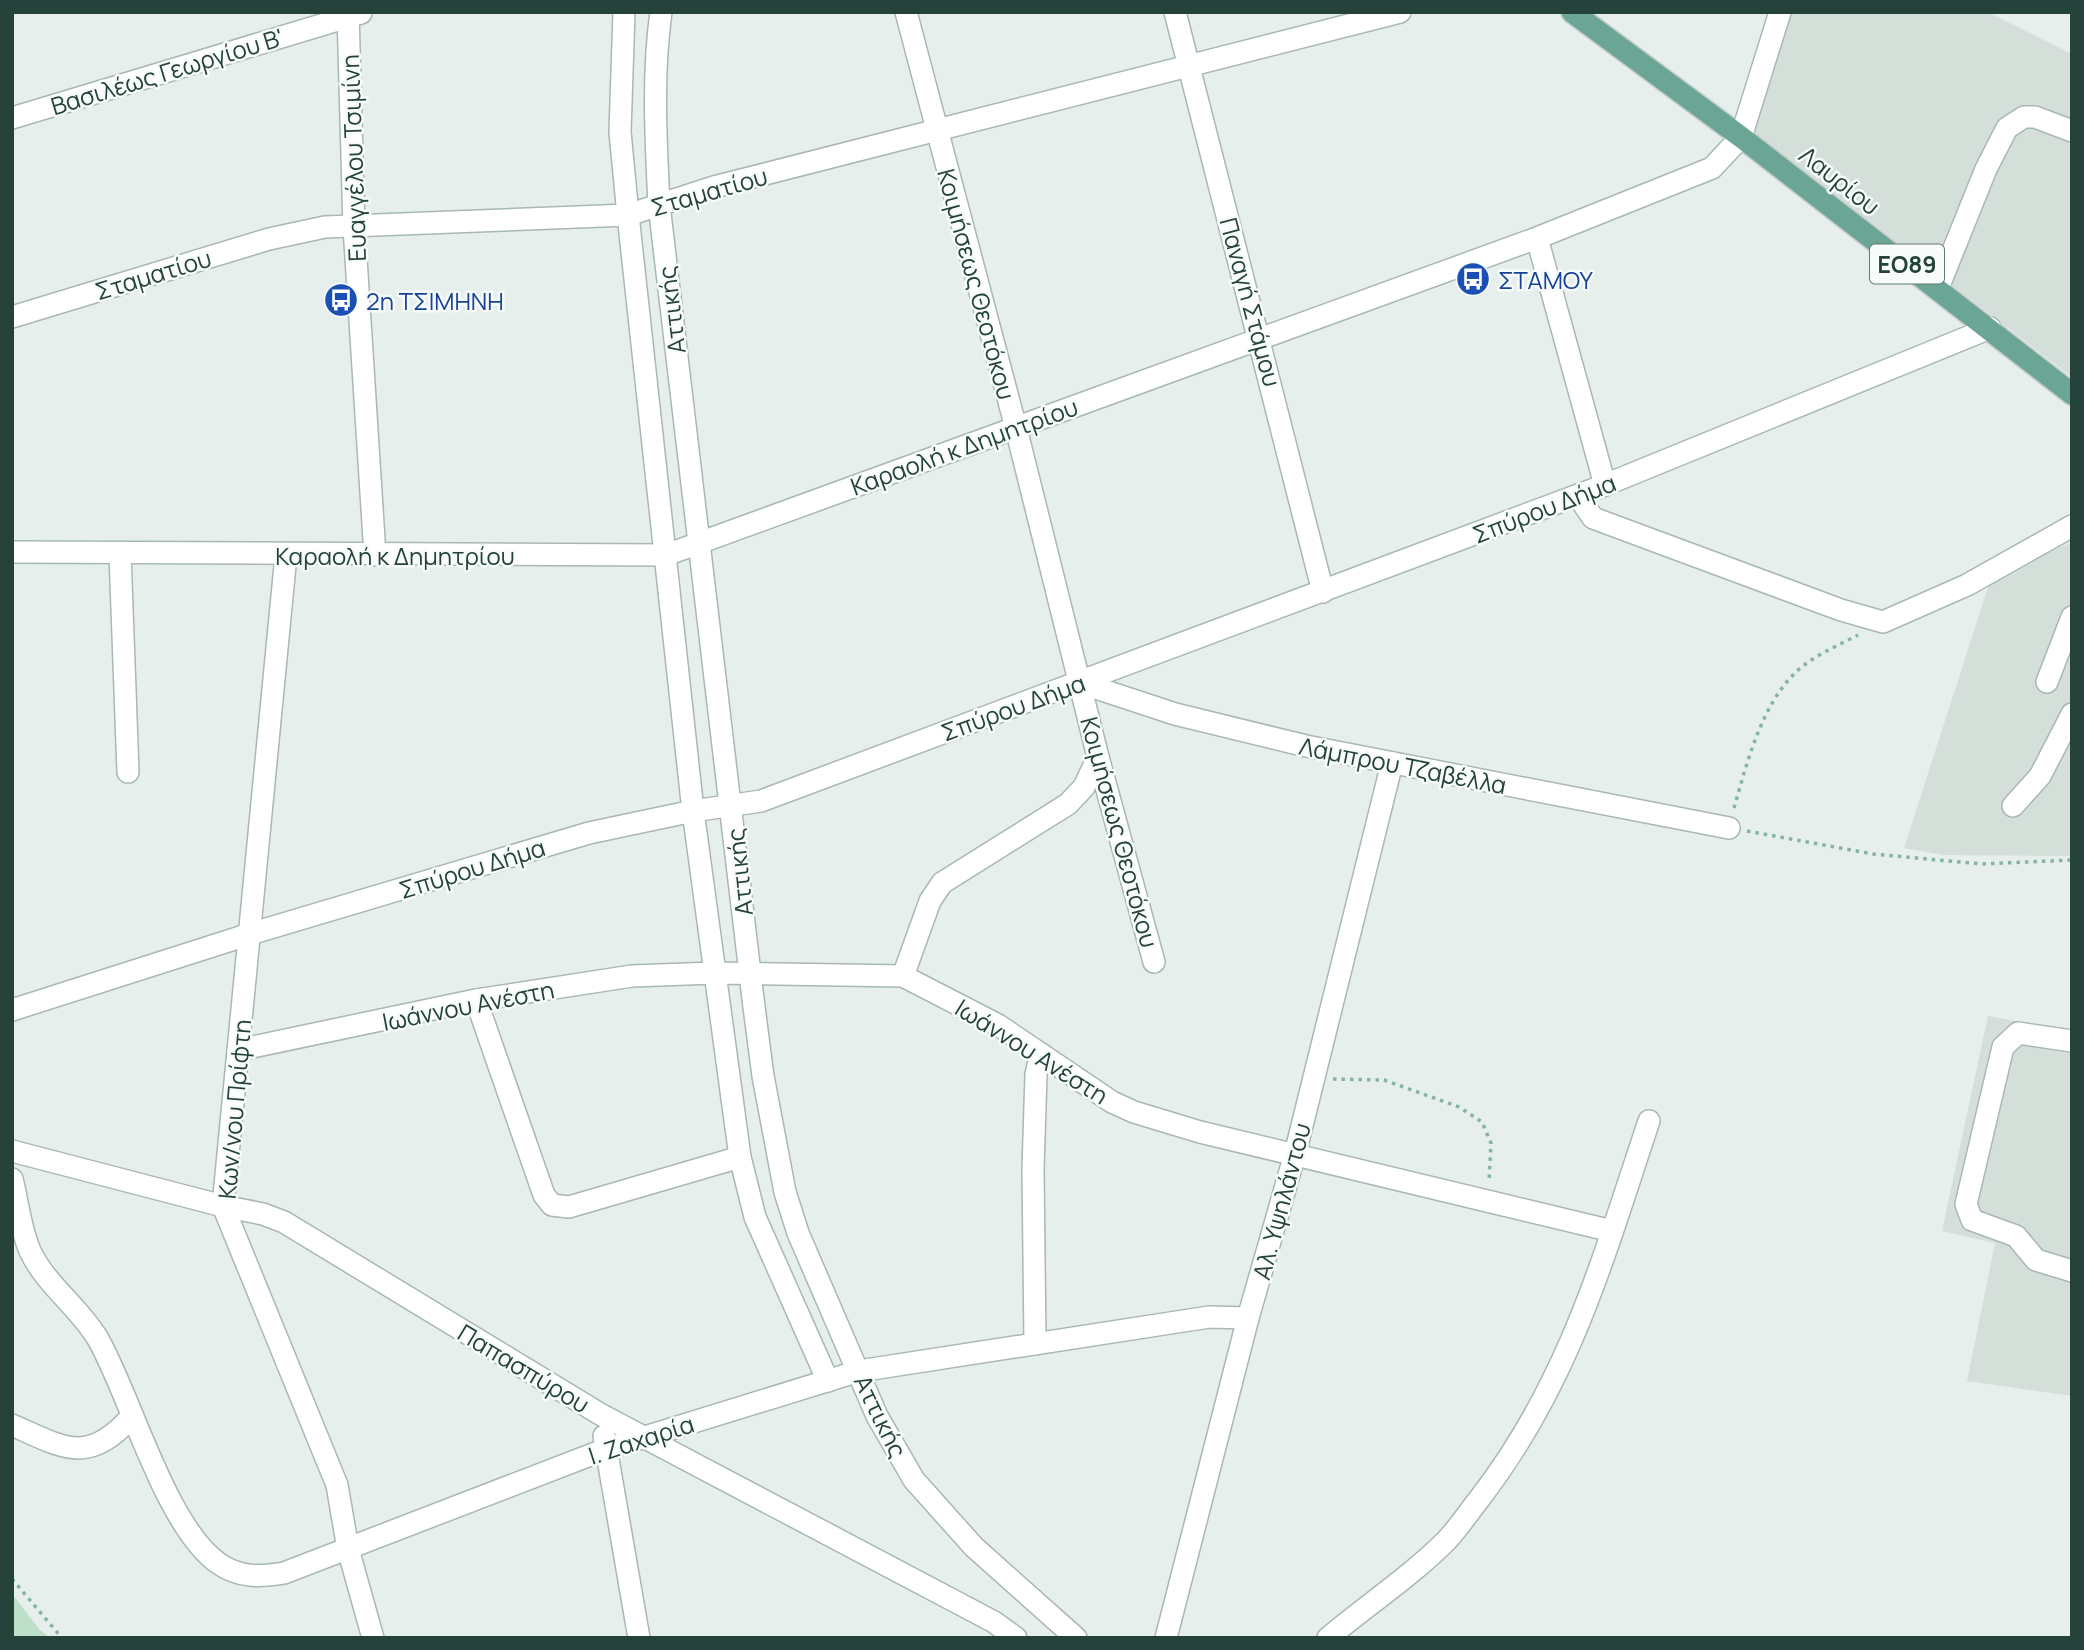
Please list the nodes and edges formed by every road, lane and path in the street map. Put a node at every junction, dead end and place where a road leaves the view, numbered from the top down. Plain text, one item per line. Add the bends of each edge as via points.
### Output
1 (624, 12) edge
2 (661, 12) edge
3 (906, 12) edge
4 (1175, 12) edge
5 (1400, 12) edge
6 (1572, 12) edge
7 (1780, 12) edge
8 (353, 14) edge
9 (1189, 68) junction
10 (12, 118) edge
11 (2072, 131) edge
12 (936, 132) junction
13 (1741, 137) junction
14 (659, 205) junction
15 (628, 215) junction
16 (354, 227) junction
17 (1537, 238) junction
18 (1938, 288) junction
19 (12, 317) edge
20 (1990, 328) junction
21 (1261, 337) junction
22 (2072, 394) edge
23 (1016, 428) junction
24 (1605, 485) junction
25 (1578, 496) junction
26 (2072, 526) edge
27 (697, 542) junction
28 (12, 552) edge
29 (120, 554) junction
30 (286, 555) junction
31 (375, 555) junction
32 (666, 555) junction
33 (1323, 592) junction
34 (2072, 617) edge
35 (1884, 622) junction
36 (1081, 682) junction
37 (2047, 682) dead end
38 (2072, 714) edge
39 (1098, 757) junction
40 (1392, 763) junction
41 (128, 772) dead end
42 (2014, 806) dead end
43 (732, 807) junction
44 (692, 811) junction
45 (1729, 828) junction
46 (2072, 860) edge
47 (250, 934) junction
48 (1154, 962) dead end
49 (714, 973) junction
50 (751, 974) junction
51 (903, 976) junction
52 (476, 1000) junction
53 (12, 1010) edge
54 (2072, 1041) edge
55 (238, 1049) junction
56 (1041, 1054) junction
57 (1311, 1087) junction
58 (1649, 1121) dead end
59 (12, 1151) edge
60 (1295, 1154) junction
61 (740, 1157) junction
62 (12, 1179) edge
63 (1488, 1199) junction
64 (223, 1206) junction
65 (1612, 1231) junction
66 (2072, 1271) edge
67 (1248, 1318) junction
68 (1035, 1344) junction
69 (859, 1371) junction
70 (828, 1381) junction
71 (600, 1414) junction
72 (132, 1416) junction
73 (12, 1425) edge
74 (643, 1437) junction
75 (606, 1449) junction
76 (348, 1549) junction
77 (12, 1579) edge
78 (62, 1638) edge
79 (373, 1638) edge
80 (639, 1638) edge
81 (1016, 1638) edge
82 (1076, 1638) edge
83 (1166, 1638) edge
84 (1328, 1638) edge

1 - 15 street, Αττικής via 620,132
2 - 14 street, Αττικής via 655,118
3 - 12 street, Κοιμήσεως Θεοτόκου
4 - 9 street, Παναγή Στάμου
5 - 9 street, Σταματίου
6 - 13 main road, Λαυρίου / ΕΟ89
7 - 13 street, Καραολή κ Δημητρίου
8 - 10 street, Βασιλέως Γεωργίου Β'
8 - 16 street, Ευαγγέλου Τσιμίνη
9 - 12 street, Σταματίου
9 - 21 street, Παναγή Στάμου
11 - 18 street via 2035,117 2024,117 2007,128
12 - 14 street, Σταματίου
12 - 23 street, Κοιμήσεως Θεοτόκου
13 - 17 street, Καραολή κ Δημητρίου via 1712,168
13 - 18 main road, Λαυρίου / ΕΟ89
14 - 15 street, Σταματίου
14 - 27 street, Αττικής
15 - 16 street, Σταματίου
15 - 32 street, Αττικής
16 - 19 street, Σταματίου via 325,227 269,239
16 - 31 street, Ευαγγέλου Τσιμίνη
17 - 21 street, Καραολή κ Δημητρίου
17 - 24 street
18 - 20 main road, Λαυρίου / ΕΟ89
20 - 22 main road, Λαυρίου / ΕΟ89
20 - 24 street, Σπύρου Δήμα
21 - 23 street, Καραολή κ Δημητρίου
21 - 33 street, Παναγή Στάμου
23 - 27 street, Καραολή κ Δημητρίου
23 - 36 street, Κοιμήσεως Θεοτόκου
24 - 25 street, Σπύρου Δήμα
25 - 33 street, Σπύρου Δήμα
25 - 35 street via 1593,518
26 - 35 street via 1967,585
27 - 32 street, Καραολή κ Δημητρίου
27 - 43 street, Αττικής
28 - 29 street, Καραολή κ Δημητρίου
29 - 30 street, Καραολή κ Δημητρίου
29 - 41 street
30 - 31 street, Καραολή κ Δημητρίου
30 - 47 street, Κων/νου Πρίφτη
31 - 32 street, Καραολή κ Δημητρίου
32 - 44 street, Αττικής
33 - 36 street, Σπύρου Δήμα
34 - 37 street
35 - 45 path via 1818,655 1782,689 1746,767
36 - 39 street, Κοιμήσεως Θεοτόκου
36 - 40 street, Λάμπρου Τζαβέλλα via 1175,714
36 - 43 street, Σπύρου Δήμα via 761,801
38 - 42 street via 2039,776
39 - 48 street, Κοιμήσεως Θεοτόκου
39 - 51 street via 1084,787 1068,804 942,883 930,901
40 - 45 street, Λάμπρου Τζαβέλλα
40 - 57 street, Αλ. Υψηλάντου
43 - 44 street, Σπύρου Δήμα
43 - 50 street, Αττικής
44 - 47 street, Σπύρου Δήμα via 589,834
44 - 49 street, Αττικής
45 - 46 path via 1914,858 1982,864
47 - 53 street, Σπύρου Δήμα
47 - 55 street, Κων/νου Πρίφτη
49 - 50 street, Ιωάννου Ανέστη
49 - 52 street, Ιωάννου Ανέστη via 632,976
49 - 61 street, Αττικής
50 - 51 street, Ιωάννου Ανέστη
50 - 69 street, Αττικής via 763,1076 785,1192 798,1233
51 - 56 street, Ιωάννου Ανέστη via 998,1025
52 - 55 street, Ιωάννου Ανέστη
52 - 61 street via 544,1195 552,1205 569,1207
54 - 66 street via 2018,1033 2003,1047 1966,1204 1972,1220 2016,1236 2036,1260
55 - 64 street, Κων/νου Πρίφτη
56 - 60 street, Ιωάννου Ανέστη via 1134,1112
56 - 68 street via 1036,1074 1033,1169
57 - 60 street, Αλ. Υψηλάντου
57 - 63 path via 1330,1080 1384,1080 1459,1107 1482,1122 1491,1143
58 - 65 street
59 - 64 street, Παπασπύρου
60 - 63 street, Ιωάννου Ανέστη
60 - 67 street, Αλ. Υψηλάντου
61 - 70 street, Αττικής via 755,1217
62 - 72 street, Ι. Ζαχαρία via 29,1249 99,1341
63 - 65 street, Ιωάννου Ανέστη
64 - 71 street, Παπασπύρου via 284,1222
64 - 76 street, Κων/νου Πρίφτη via 337,1485
65 - 84 street via 1582,1320 1553,1384 1501,1471 1448,1538
67 - 68 street, Ι. Ζαχαρία via 1209,1317
67 - 83 street, Αλ. Υψηλάντου
68 - 69 street, Ι. Ζαχαρία
69 - 70 street, Ι. Ζαχαρία
69 - 82 street, Αττικής via 877,1416 914,1480 974,1546
70 - 74 street, Ι. Ζαχαρία
71 - 74 street, Παπασπύρου
71 - 75 street
72 - 73 street via 114,1435 81,1450 67,1449
72 - 76 street, Ι. Ζαχαρία via 172,1499 196,1539 217,1562 239,1575 261,1577
74 - 75 street, Ι. Ζαχαρία
74 - 81 street, Παπασπύρου via 994,1622
75 - 76 street, Ι. Ζαχαρία
75 - 80 street
76 - 79 street, Κων/νου Πρίφτη
77 - 78 path

